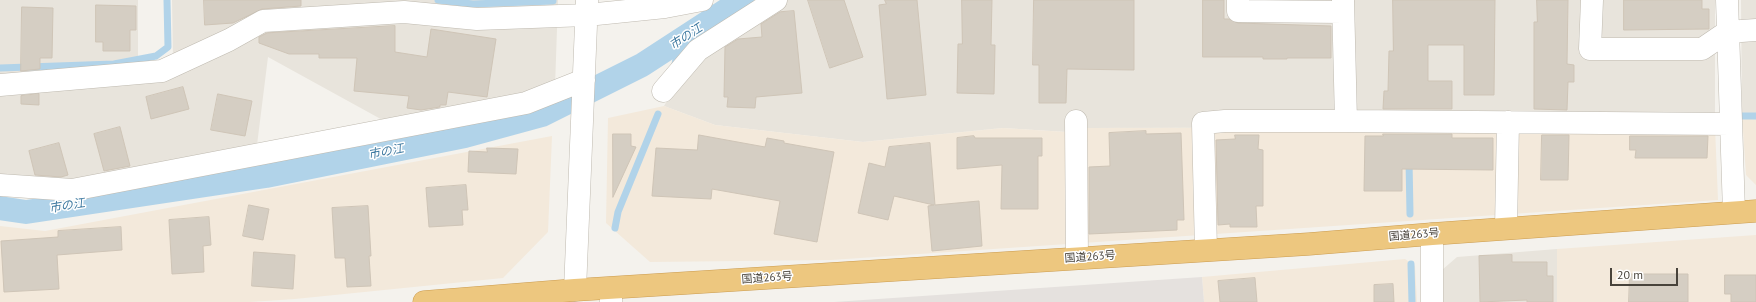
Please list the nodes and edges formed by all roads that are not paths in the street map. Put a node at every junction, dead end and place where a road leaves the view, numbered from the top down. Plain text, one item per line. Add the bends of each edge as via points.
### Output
1 (702, 0) edge
2 (776, 0) edge
3 (1238, 0) edge
4 (1592, 0) edge
5 (1727, 0) edge
6 (1343, 6) edge
7 (587, 8) edge
8 (1756, 30) edge
9 (1727, 32) junction
10 (584, 80) junction
11 (0, 85) edge
12 (663, 91) dead end
13 (1076, 121) dead end
14 (1346, 121) junction
15 (1508, 122) junction
16 (1731, 124) junction
17 (0, 185) edge
18 (1756, 211) edge
19 (1734, 212) junction
20 (1506, 228) junction
21 (1432, 234) junction
22 (1206, 250) junction
23 (1077, 258) junction
24 (575, 290) junction
25 (611, 295) edge
26 (424, 302) edge
27 (1432, 302) edge

1 - 7 street via 665,7
2 - 12 street via 698,50
3 - 6 street via 1238,11
4 - 9 street via 1590,49 1702,49
5 - 9 street
6 - 14 street
7 - 10 street
7 - 11 street via 477,19 404,12 263,22 162,71
8 - 9 street
9 - 16 street
10 - 17 street via 526,103 72,190
10 - 24 street
13 - 23 street
14 - 15 street
14 - 22 street via 1203,123
15 - 16 street
15 - 20 street
16 - 19 street
18 - 19 highway, 国道263号
19 - 20 highway, 国道263号
20 - 21 highway, 国道263号
21 - 22 highway, 国道263号
21 - 27 street
22 - 23 highway, 国道263号
23 - 25 highway, 国道263号
24 - 25 highway, 国道263号
24 - 26 highway, 国道263号

